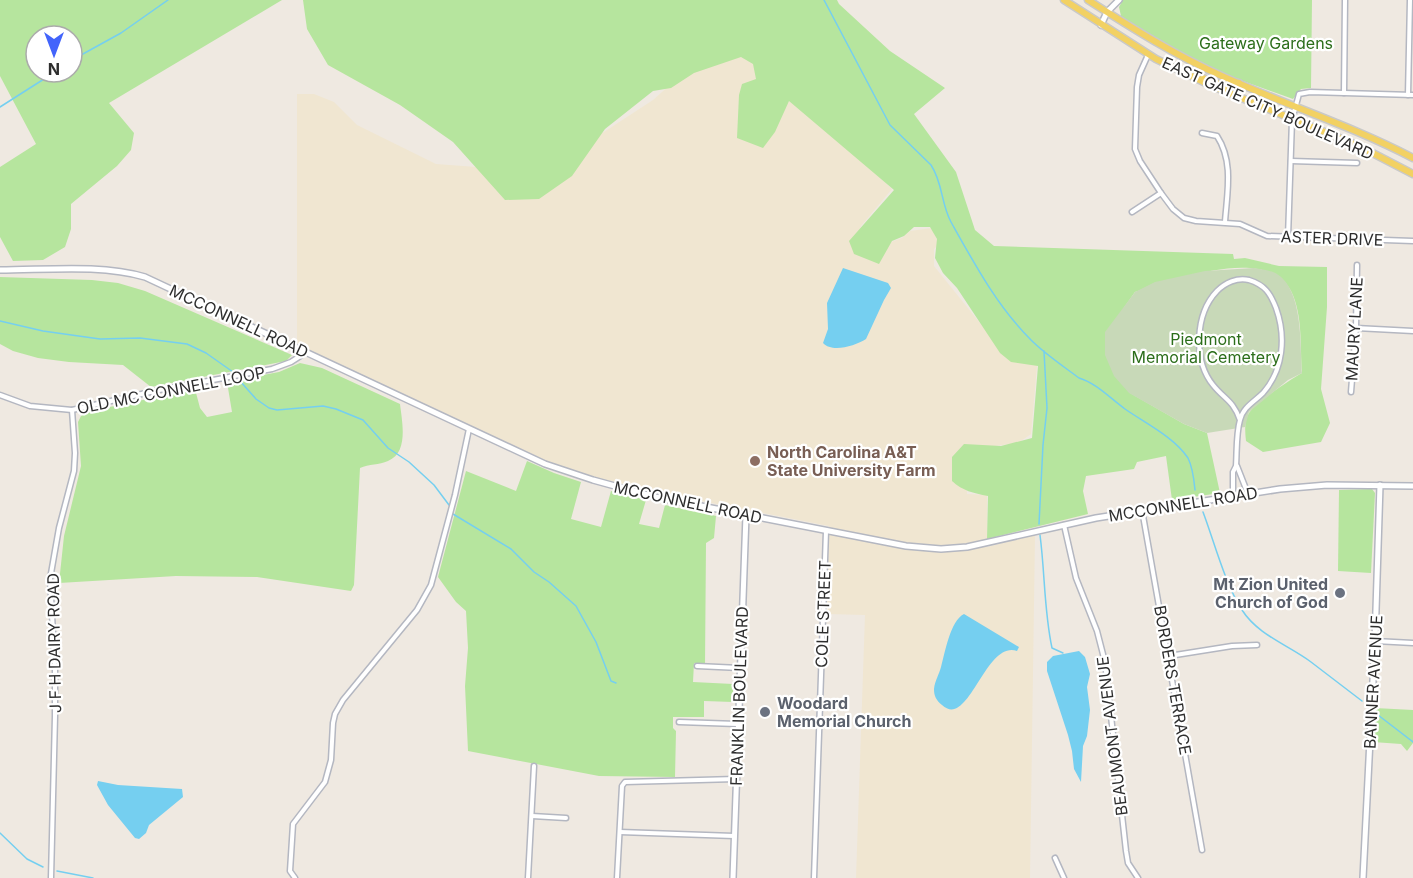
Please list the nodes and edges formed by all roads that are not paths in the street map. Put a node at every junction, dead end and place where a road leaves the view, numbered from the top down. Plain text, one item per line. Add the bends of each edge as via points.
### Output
1 (1064, 0) edge
2 (1089, 0) edge
3 (1119, 0) edge
4 (1345, 0) edge
5 (1410, 0) edge
6 (1107, 12) junction
7 (1101, 25) junction
8 (1148, 55) junction
9 (1156, 59) junction
10 (1239, 83) junction
11 (1344, 93) junction
12 (1410, 95) edge
13 (1295, 106) junction
14 (1292, 120) junction
15 (1202, 133) dead end
16 (1413, 158) edge
17 (1292, 161) junction
18 (1358, 163) dead end
19 (1413, 174) edge
20 (1161, 193) junction
21 (1132, 212) dead end
22 (1225, 222) junction
23 (1288, 237) junction
24 (1413, 242) edge
25 (1357, 265) dead end
26 (0, 270) edge
27 (1356, 328) junction
28 (1413, 331) edge
29 (305, 352) junction
30 (1351, 392) dead end
31 (0, 395) edge
32 (72, 410) junction
33 (1240, 420) junction
34 (469, 429) junction
35 (1236, 466) junction
36 (1380, 485) junction
37 (1413, 486) edge
38 (1248, 494) junction
39 (1233, 497) junction
40 (1142, 510) junction
41 (746, 515) junction
42 (1064, 525) junction
43 (826, 531) junction
44 (1375, 641) junction
45 (1413, 643) edge
46 (1257, 645) dead end
47 (1169, 656) junction
48 (697, 666) dead end
49 (740, 668) junction
50 (679, 722) dead end
51 (738, 724) junction
52 (534, 766) dead end
53 (736, 779) junction
54 (532, 816) junction
55 (566, 818) dead end
56 (620, 832) junction
57 (734, 836) junction
58 (1202, 850) dead end
59 (1055, 858) dead end
60 (51, 878) edge
61 (295, 878) edge
62 (528, 878) edge
63 (617, 878) edge
64 (733, 878) edge
65 (814, 878) edge
66 (1064, 878) edge
67 (1138, 878) edge
68 (1362, 878) edge

1 - 7 main road, EAST GATE CITY BOULEVARD
2 - 6 main road, EAST GATE CITY BOULEVARD
3 - 6 street
4 - 11 street
5 - 12 street
6 - 7 street
6 - 10 main road, EAST GATE CITY BOULEVARD via 1170,50
7 - 8 main road, EAST GATE CITY BOULEVARD
8 - 9 main road, EAST GATE CITY BOULEVARD
8 - 20 street, ASTER DRIVE via 1137,87 1136,149
9 - 10 main road via 1227,87
9 - 14 main road, EAST GATE CITY BOULEVARD
10 - 13 main road, EAST GATE CITY BOULEVARD
11 - 12 street
11 - 13 street via 1305,92 1299,94
13 - 14 street
13 - 16 main road, EAST GATE CITY BOULEVARD via 1382,141
14 - 17 street
14 - 19 main road, EAST GATE CITY BOULEVARD via 1360,147
15 - 22 street via 1217,136 1229,161
17 - 18 street
17 - 23 street
20 - 21 street
20 - 22 street, ASTER DRIVE via 1184,218
22 - 23 street, ASTER DRIVE via 1268,236
23 - 24 street, ASTER DRIVE
25 - 27 street, MAURY LANE
26 - 29 street, MCCONNELL ROAD via 130,273 180,292
27 - 28 street
27 - 30 street, MAURY LANE
29 - 32 street, OLD MC CONNELL LOOP via 272,369
29 - 34 street, MCCONNELL ROAD
31 - 32 street, OLD MC CONNELL LOOP via 30,406
32 - 60 street, J F H DAIRY ROAD via 74,471 50,579 55,705
33 - 33 street via 1246,407 1274,377 1282,343 1280,319 1270,293 1259,283 1244,279 1225,283 1212,297 1199,332 1200,350 1211,383 1234,405
33 - 35 street
34 - 41 street, MCCONNELL ROAD via 545,464 593,480
34 - 61 street via 427,596 335,714 325,782 292,827 290,871
35 - 38 street
35 - 39 street
36 - 37 street, MCCONNELL ROAD
36 - 38 street, MCCONNELL ROAD via 1317,486
36 - 44 street, BANNER AVENUE
38 - 39 street, MCCONNELL ROAD
39 - 40 street, MCCONNELL ROAD
40 - 42 street, MCCONNELL ROAD
40 - 47 street, BORDERS TERRACE
41 - 43 street, MCCONNELL ROAD
41 - 49 street, FRANKLIN BOULEVARD
42 - 43 street, MCCONNELL ROAD via 984,544 941,549
42 - 67 street, BEAUMONT AVENUE via 1076,578 1106,662 1126,851 1128,863
43 - 65 street, COLE STREET
44 - 45 street
44 - 68 street, BANNER AVENUE
46 - 47 street
47 - 58 street, BORDERS TERRACE
48 - 49 street
49 - 51 street, FRANKLIN BOULEVARD
50 - 51 street
51 - 53 street, FRANKLIN BOULEVARD
52 - 54 street
53 - 56 street via 626,782 622,786
53 - 57 street, FRANKLIN BOULEVARD
54 - 55 street
54 - 62 street
56 - 57 street
56 - 63 street
57 - 64 street, FRANKLIN BOULEVARD
59 - 66 street

